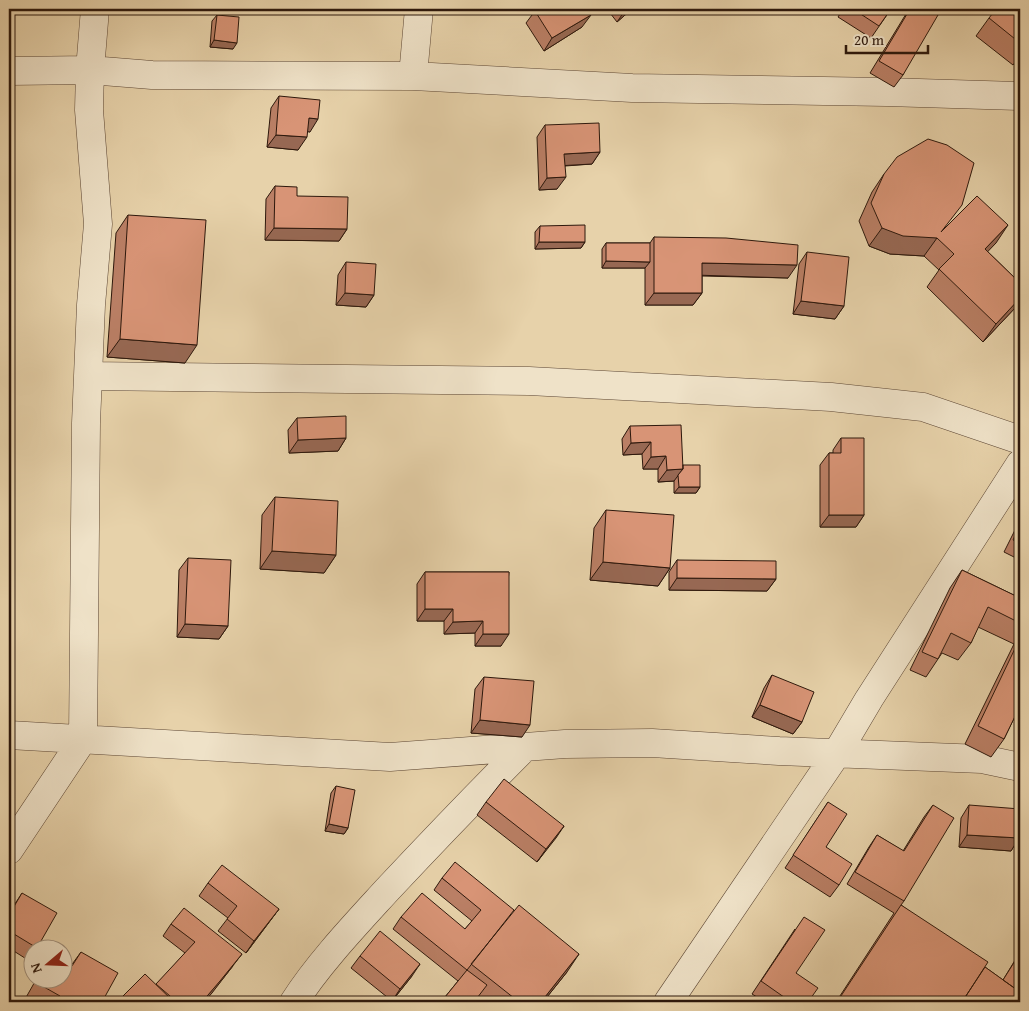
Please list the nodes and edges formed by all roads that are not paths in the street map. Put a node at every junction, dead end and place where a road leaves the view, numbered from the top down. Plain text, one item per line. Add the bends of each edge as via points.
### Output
1 (95, 9) edge
2 (419, 9) edge
3 (90, 70) junction
4 (9, 71) edge
5 (414, 76) junction
6 (1020, 96) edge
7 (88, 376) junction
8 (1020, 440) edge
9 (1020, 464) edge
10 (9, 735) edge
11 (83, 739) junction
12 (525, 747) junction
13 (837, 753) junction
14 (1020, 767) edge
15 (9, 850) edge
16 (294, 1002) edge
17 (668, 1002) edge

1 - 3 street
2 - 5 street
3 - 4 street
3 - 5 street via 152,75
3 - 7 street via 89,110 98,224
5 - 6 street via 632,88
7 - 8 street via 529,380 831,397 924,406
7 - 11 street
9 - 13 street
10 - 11 street
11 - 12 street via 390,757
11 - 15 street
12 - 13 street via 652,743
12 - 16 street via 363,916
13 - 14 street via 982,759
13 - 17 street

